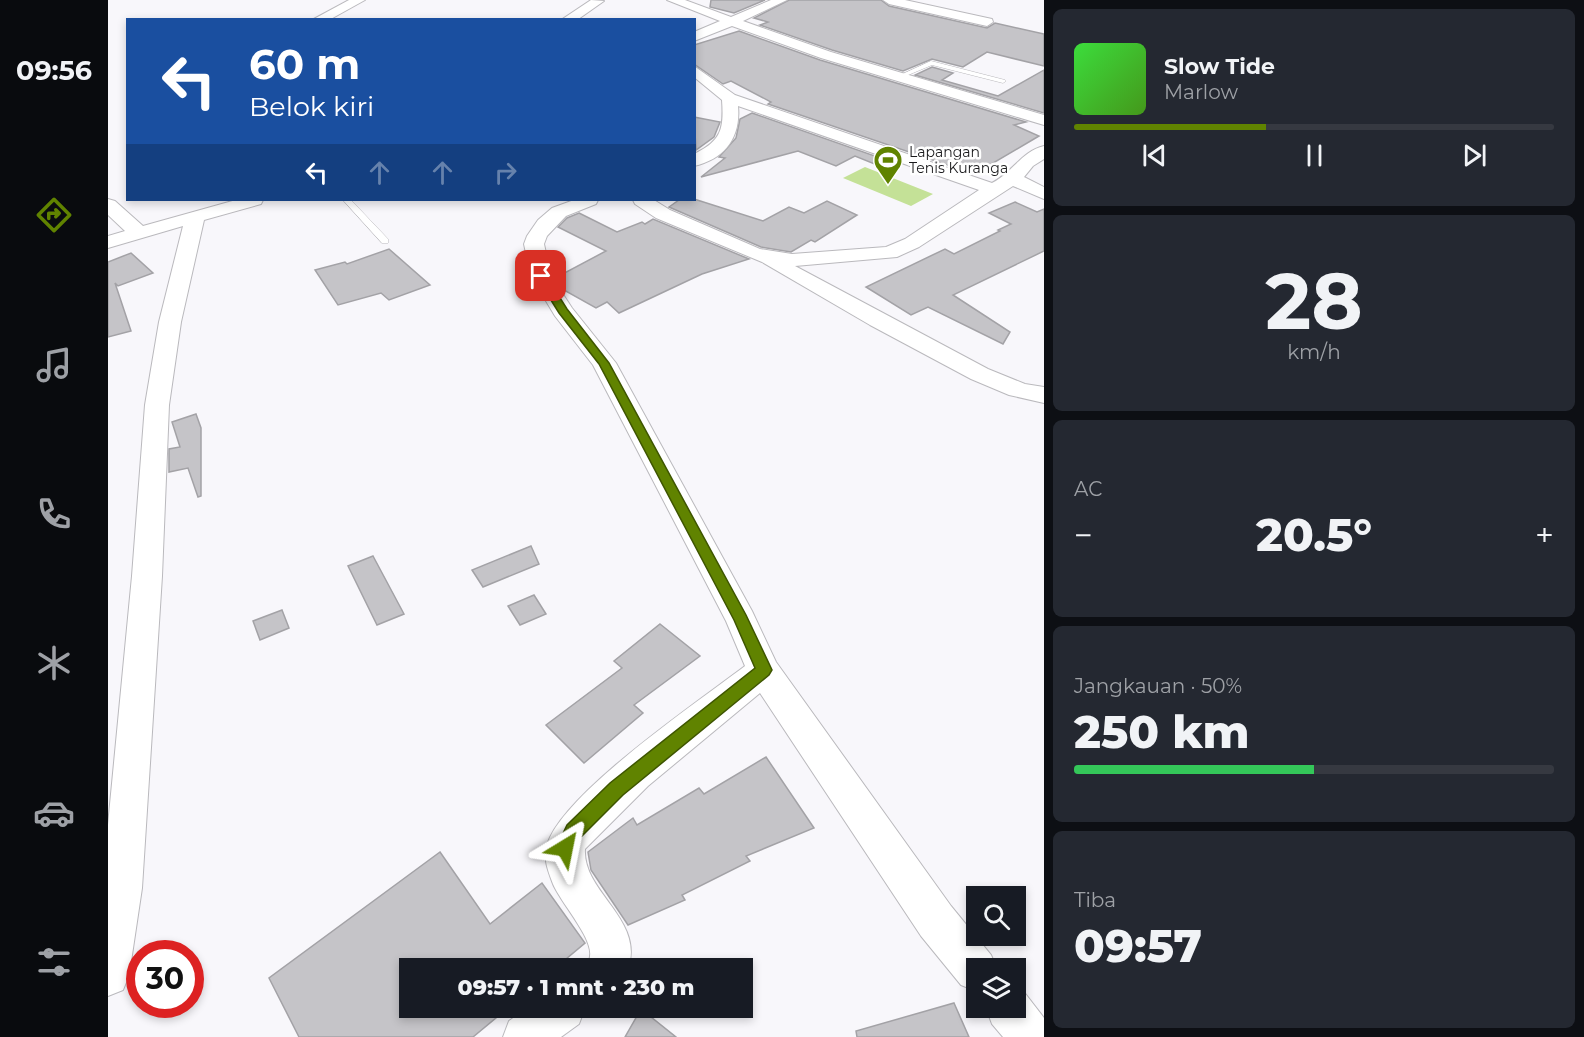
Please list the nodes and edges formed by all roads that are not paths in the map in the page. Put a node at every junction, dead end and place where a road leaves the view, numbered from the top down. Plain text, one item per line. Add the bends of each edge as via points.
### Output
1 (359, 0) edge
2 (598, 0) edge
3 (673, 0) edge
4 (782, 0) edge
5 (889, 0) edge
6 (322, 18) edge
7 (570, 18) edge
8 (734, 21) junction
9 (987, 22) dead end
10 (696, 36) edge
11 (696, 72) edge
12 (899, 77) junction
13 (1003, 81) dead end
14 (730, 98) junction
15 (1044, 120) edge
16 (1044, 151) edge
17 (696, 159) edge
18 (1013, 179) junction
19 (993, 189) junction
20 (1044, 194) edge
21 (243, 201) edge
22 (348, 201) edge
23 (587, 201) edge
24 (644, 201) edge
25 (108, 205) edge
26 (195, 217) junction
27 (139, 233) junction
28 (385, 241) dead end
29 (108, 242) edge
30 (768, 258) junction
31 (1044, 395) edge
32 (764, 670) junction
33 (611, 958) edge
34 (966, 958) edge
35 (108, 975) edge
36 (550, 1018) edge
37 (1016, 1018) edge
38 (525, 1037) edge
39 (1031, 1037) edge

1 - 6 street
2 - 7 street
3 - 8 street
4 - 8 street
5 - 9 street
8 - 10 street
8 - 12 street
11 - 14 street
12 - 13 lane via 931,63
12 - 15 street
14 - 17 street via 732,130 717,150
14 - 19 street
16 - 18 street via 1027,162
18 - 19 street
18 - 20 street
19 - 30 street via 912,243 890,253
21 - 26 street
22 - 28 lane
23 - 32 street via 560,212 537,236 534,244 541,276 604,363
24 - 30 street via 663,214
25 - 27 street
26 - 27 street
26 - 35 street via 172,311 157,405 123,876
27 - 29 street
30 - 31 street via 981,375 1029,394
32 - 33 street via 616,789 574,832 565,848 567,871 612,947
32 - 34 street via 936,921
36 - 38 street
37 - 39 street

